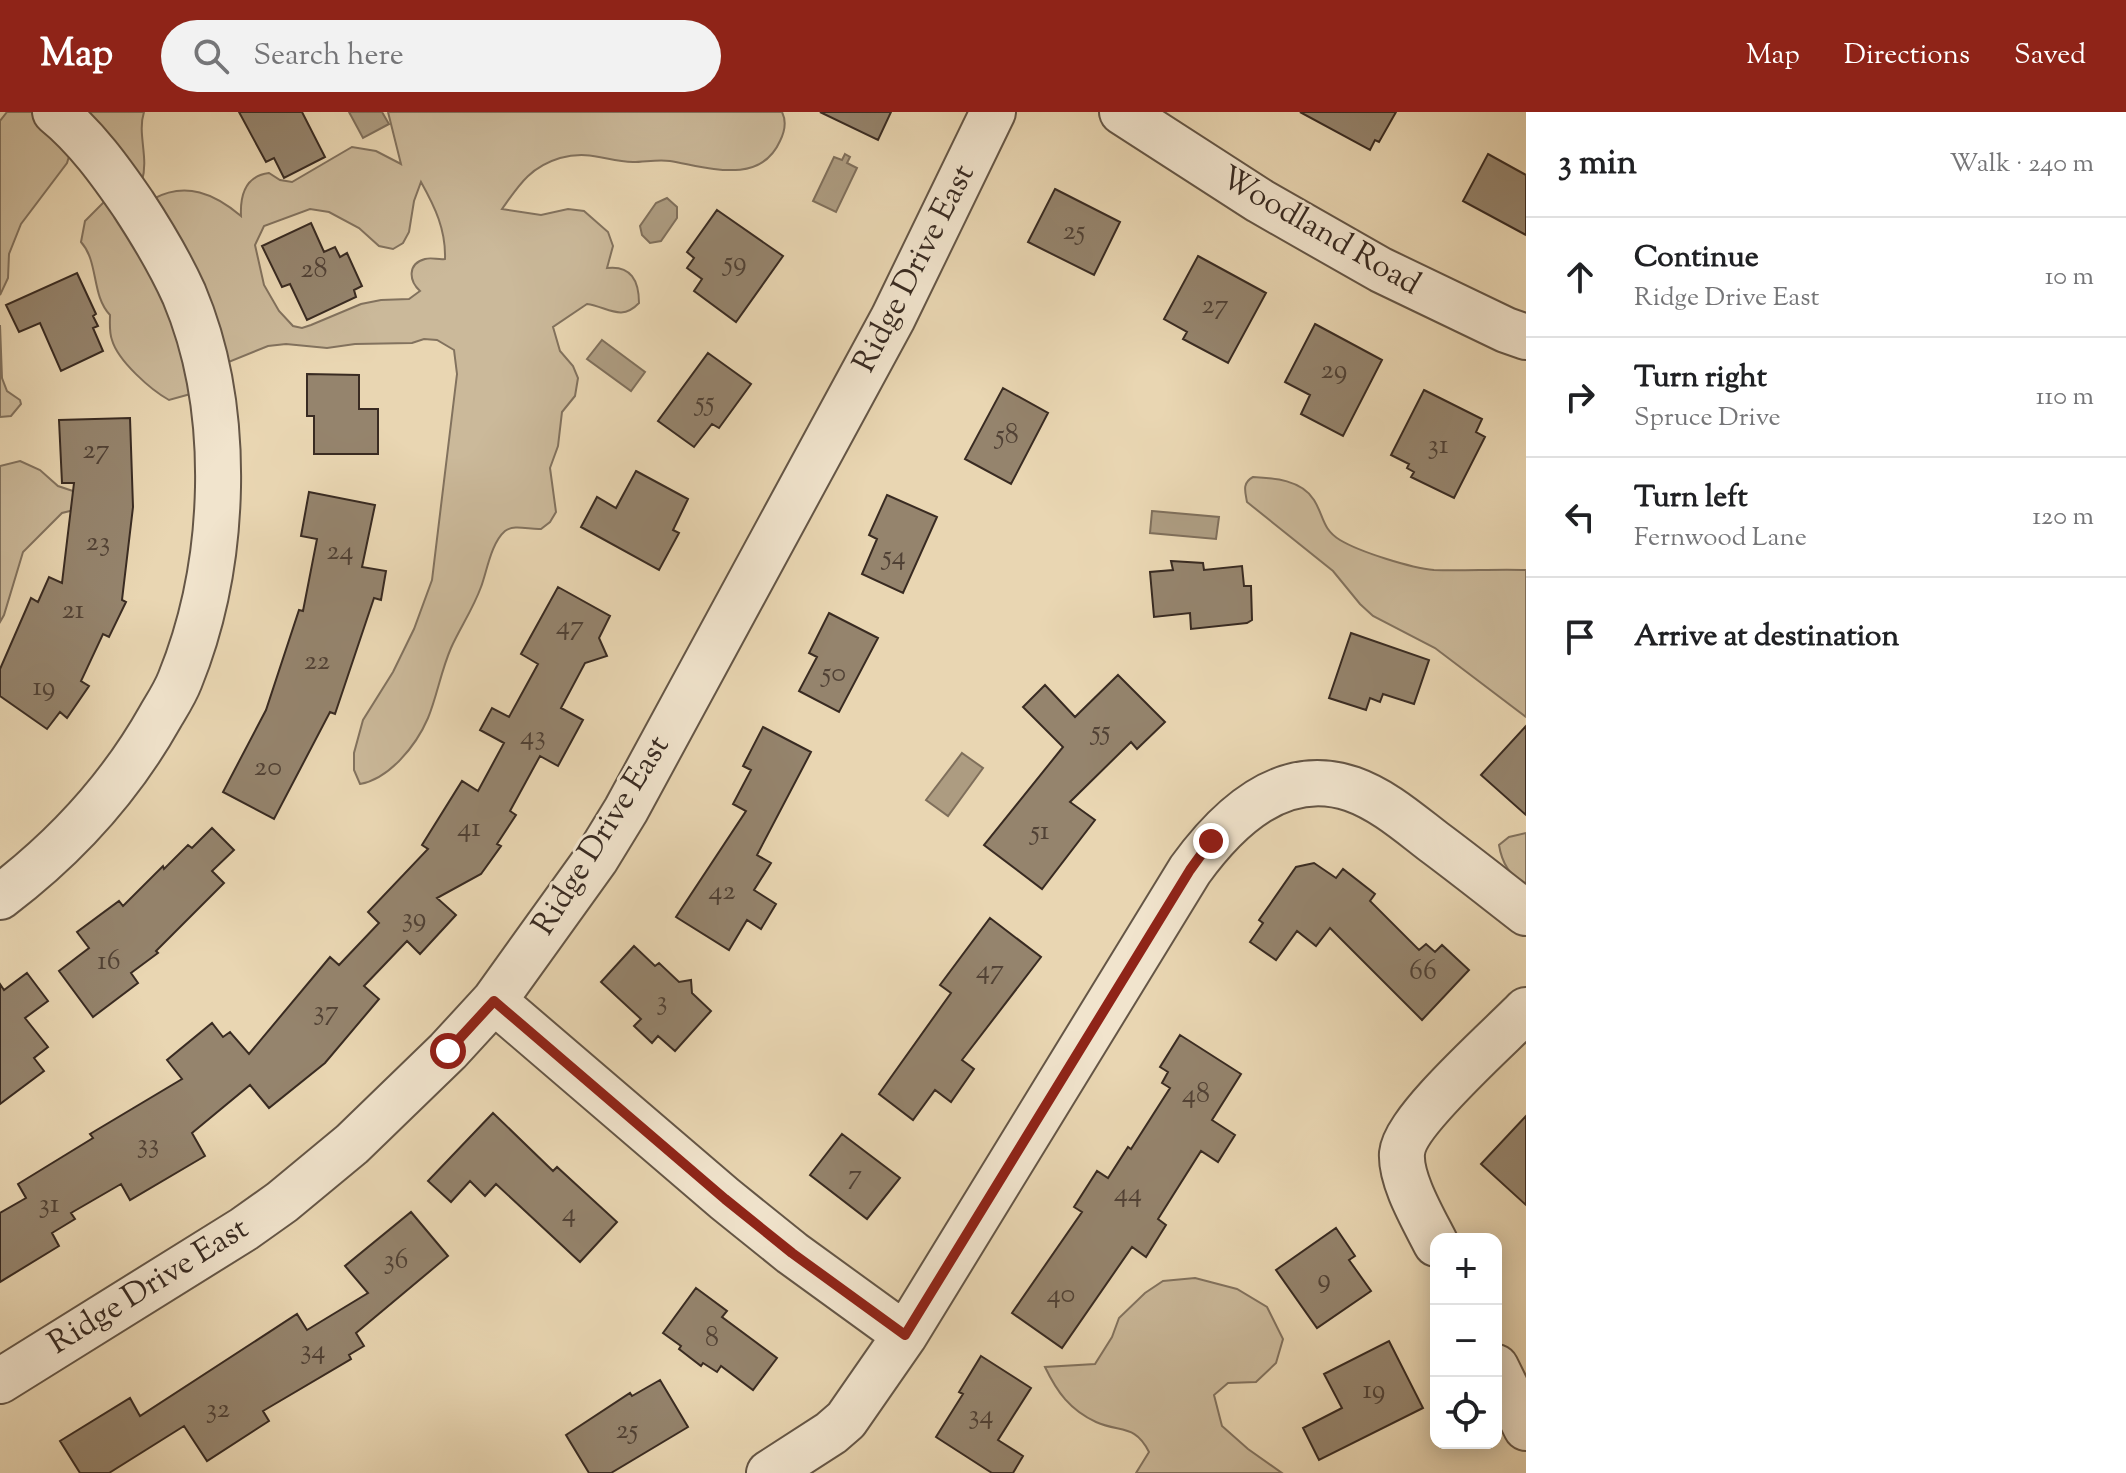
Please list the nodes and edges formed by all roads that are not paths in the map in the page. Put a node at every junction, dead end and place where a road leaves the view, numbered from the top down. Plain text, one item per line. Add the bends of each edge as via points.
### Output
1 (55, 112) edge
2 (993, 112) edge
3 (1122, 112) edge
4 (1526, 337) edge
5 (0, 897) edge
6 (1526, 913) edge
7 (494, 1001) junction
8 (1526, 1010) edge
9 (1431, 1233) edge
10 (905, 1335) junction
11 (1501, 1377) edge
12 (0, 1381) edge
13 (1526, 1428) edge
14 (769, 1473) edge

1 - 5 street via 120,185 185,296 212,391 218,492 196,634 180,682 138,757 97,808
2 - 7 street, Ridge Drive East via 893,318 626,810
3 - 4 street, Woodland Road via 1260,201 1381,270
6 - 10 street via 1395,812 1350,788 1301,785 1259,800 1211,841 1190,870
7 - 10 street via 725,1199
7 - 12 street, Ridge Drive East via 391,1108 282,1202
8 - 9 street via 1407,1137 1404,1170
10 - 14 street via 846,1420
11 - 13 street

